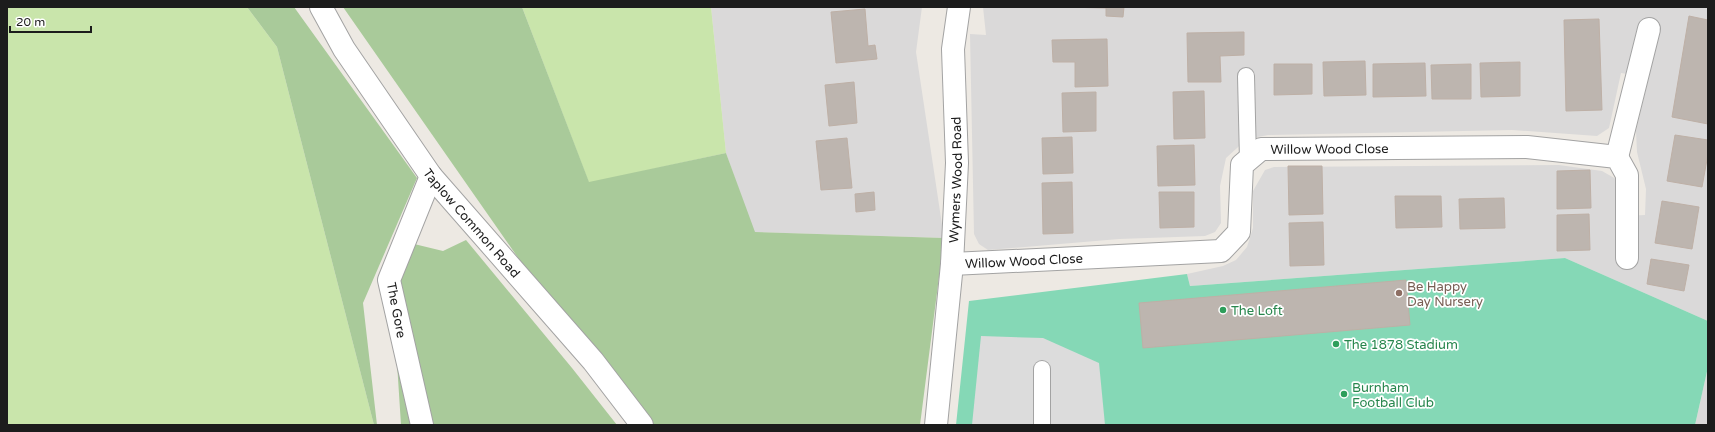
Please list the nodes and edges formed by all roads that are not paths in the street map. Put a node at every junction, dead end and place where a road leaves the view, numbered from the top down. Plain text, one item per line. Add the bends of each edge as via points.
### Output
1 (321, 7) edge
2 (959, 7) edge
3 (1649, 29) dead end
4 (1246, 76) dead end
5 (1616, 156) junction
6 (1248, 160) junction
7 (431, 176) junction
8 (1627, 258) dead end
9 (952, 264) junction
10 (1042, 369) dead end
11 (422, 425) edge
12 (642, 425) edge
13 (936, 425) edge
14 (1042, 425) edge

1 - 7 street, Taplow Common Road via 344,49
2 - 9 street, Wymers Wood Road via 953,49 958,163
3 - 5 street
4 - 6 lane
5 - 6 street, Willow Wood Close via 1527,147 1260,149
5 - 8 street via 1628,175
6 - 9 street, Willow Wood Close via 1242,166 1239,232 1221,251
7 - 11 street, The Gore via 389,280
7 - 12 street, Taplow Common Road via 593,361
9 - 13 street, Wymers Wood Road
10 - 14 lane

